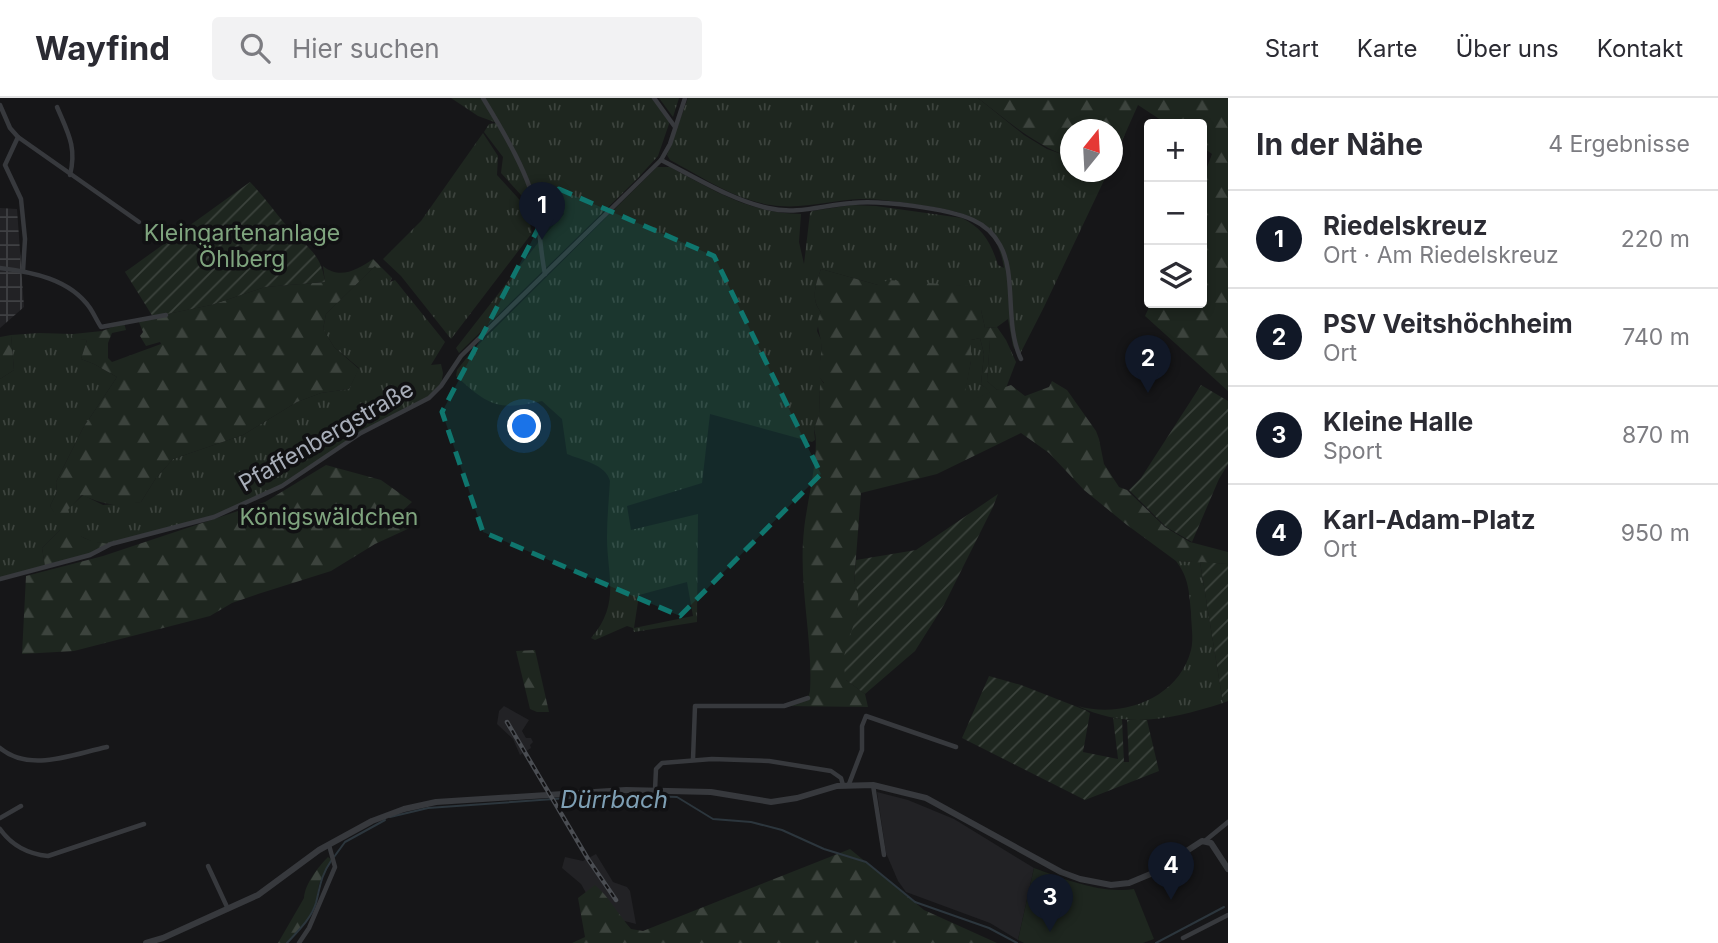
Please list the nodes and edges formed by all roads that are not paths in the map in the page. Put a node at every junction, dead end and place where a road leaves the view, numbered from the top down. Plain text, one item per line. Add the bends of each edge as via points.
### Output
1 (483, 98) edge
2 (654, 98) edge
3 (685, 98) edge
4 (0, 105) edge
5 (57, 107) dead end
6 (676, 128) junction
7 (18, 137) junction
8 (661, 160) junction
9 (70, 175) junction
10 (139, 222) dead end
11 (0, 268) edge
12 (23, 271) junction
13 (545, 275) junction
14 (166, 315) dead end
15 (1021, 359) dead end
16 (0, 579) edge
17 (808, 698) dead end
18 (107, 747) dead end
19 (956, 747) dead end
20 (0, 748) edge
21 (693, 759) junction
22 (846, 784) junction
23 (873, 785) junction
24 (655, 790) junction
25 (20, 806) dead end
26 (0, 818) edge
27 (1228, 822) edge
28 (144, 824) dead end
29 (0, 829) edge
30 (1206, 840) junction
31 (329, 844) junction
32 (884, 855) dead end
33 (208, 866) dead end
34 (1227, 866) edge
35 (228, 909) junction
36 (1228, 915) edge
37 (1183, 938) dead end
38 (146, 943) edge
39 (299, 943) edge

1 - 13 street via 531,195
2 - 6 street
3 - 6 street
4 - 7 street
5 - 9 street via 73,146
6 - 8 street
7 - 9 street
7 - 12 street via 5,164 21,199
8 - 13 street, Pfaffenbergstraße
8 - 15 street via 746,202 789,212 872,202 971,219 990,232 1003,253 1014,345
9 - 10 street
11 - 12 street
12 - 14 street via 68,288 88,306 101,327
13 - 16 street, Pfaffenbergstraße via 461,356 429,398 361,433 282,486 214,517
17 - 21 street via 784,706 695,706
18 - 20 street via 29,761
19 - 22 street via 866,716 862,750
21 - 22 street via 769,761 831,771
21 - 24 street via 659,765
22 - 23 street
22 - 24 street via 771,802 711,792
23 - 30 street via 926,798 1061,872 1111,885 1146,876
23 - 32 street
24 - 31 street via 417,805 372,821
25 - 26 street
27 - 30 street
28 - 29 street via 48,856 17,846
30 - 34 street
31 - 35 street via 270,888
31 - 39 street via 335,867
33 - 35 street
35 - 38 street
36 - 37 street

